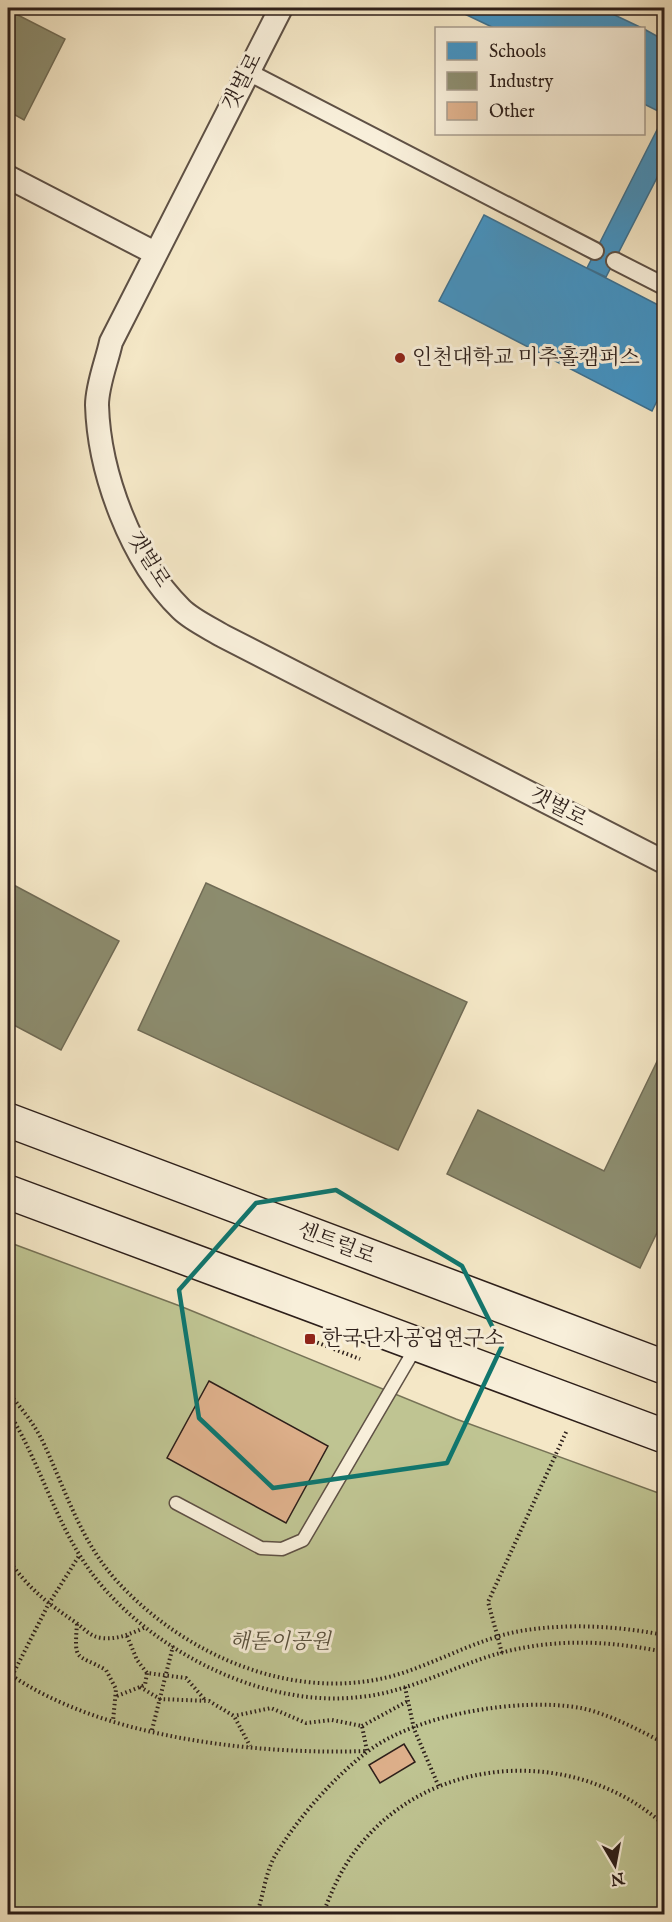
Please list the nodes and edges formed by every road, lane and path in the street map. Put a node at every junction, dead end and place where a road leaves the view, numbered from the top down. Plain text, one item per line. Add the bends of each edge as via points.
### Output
1 (281, 8) edge
2 (248, 72) junction
3 (8, 177) edge
4 (595, 251) dead end
5 (155, 253) junction
6 (615, 261) dead end
7 (664, 286) edge
8 (664, 862) edge
9 (8, 1120) edge
10 (8, 1192) edge
11 (417, 1346) junction
12 (664, 1367) edge
13 (8, 1392) edge
14 (8, 1411) edge
15 (15, 1423) junction
16 (8, 1428) edge
17 (567, 1430) dead end
18 (664, 1436) edge
19 (176, 1503) dead end
20 (79, 1556) junction
21 (8, 1559) edge
22 (48, 1605) junction
23 (77, 1623) junction
24 (146, 1627) junction
25 (664, 1635) edge
26 (127, 1636) junction
27 (497, 1637) junction
28 (173, 1646) junction
29 (664, 1652) edge
30 (501, 1653) junction
31 (147, 1673) junction
32 (10, 1674) edge
33 (166, 1674) junction
34 (8, 1684) edge
35 (140, 1687) junction
36 (405, 1687) junction
37 (117, 1696) junction
38 (160, 1700) junction
39 (206, 1701) junction
40 (408, 1701) junction
41 (234, 1716) junction
42 (113, 1721) junction
43 (362, 1726) junction
44 (414, 1729) junction
45 (152, 1730) junction
46 (664, 1743) edge
47 (250, 1746) junction
48 (368, 1751) junction
49 (439, 1787) junction
50 (664, 1825) edge
51 (257, 1914) edge
52 (323, 1914) edge

1 - 2 street, 갯벌로
2 - 4 street
2 - 5 street, 갯벌로
3 - 5 street
5 - 8 street, 갯벌로 via 111,342 97,403 114,497 134,543 181,610 223,636
6 - 7 street
9 - 12 main road, 센트럴로
10 - 11 main road
11 - 18 main road
11 - 19 lane via 303,1540 282,1549 261,1548
13 - 27 path via 41,1438 92,1550 116,1580 181,1635 219,1655 256,1672 289,1680 318,1685 358,1683 397,1675
14 - 15 path
15 - 16 path
15 - 20 path
17 - 27 path via 491,1594 489,1610
20 - 22 path
20 - 24 path via 102,1587
21 - 22 path
22 - 23 path
22 - 32 path
23 - 26 path via 99,1638
23 - 37 path via 75,1649 82,1660 106,1670
24 - 26 path
24 - 28 path
25 - 27 path via 573,1625
26 - 31 path
27 - 30 path
28 - 33 path
28 - 36 path via 213,1669 288,1696 319,1700 361,1697
29 - 30 path via 633,1645 572,1641
30 - 36 path
31 - 33 path
31 - 35 path via 145,1685
32 - 34 path
32 - 42 path via 49,1698
33 - 38 path
33 - 39 path via 186,1678
35 - 37 path
35 - 38 path
36 - 40 path
37 - 42 path
38 - 39 path
38 - 45 path
39 - 41 path
40 - 43 path
40 - 44 path
41 - 43 path via 271,1708 306,1723 332,1720
41 - 47 path
42 - 45 path
43 - 48 path
44 - 46 path via 448,1716 495,1707 544,1705 582,1708
44 - 48 path
44 - 49 path
45 - 47 path
47 - 48 path
48 - 51 path via 318,1799 275,1856
49 - 50 path via 489,1771 536,1769 582,1778 625,1796
49 - 52 path via 402,1806 365,1839 336,1880

